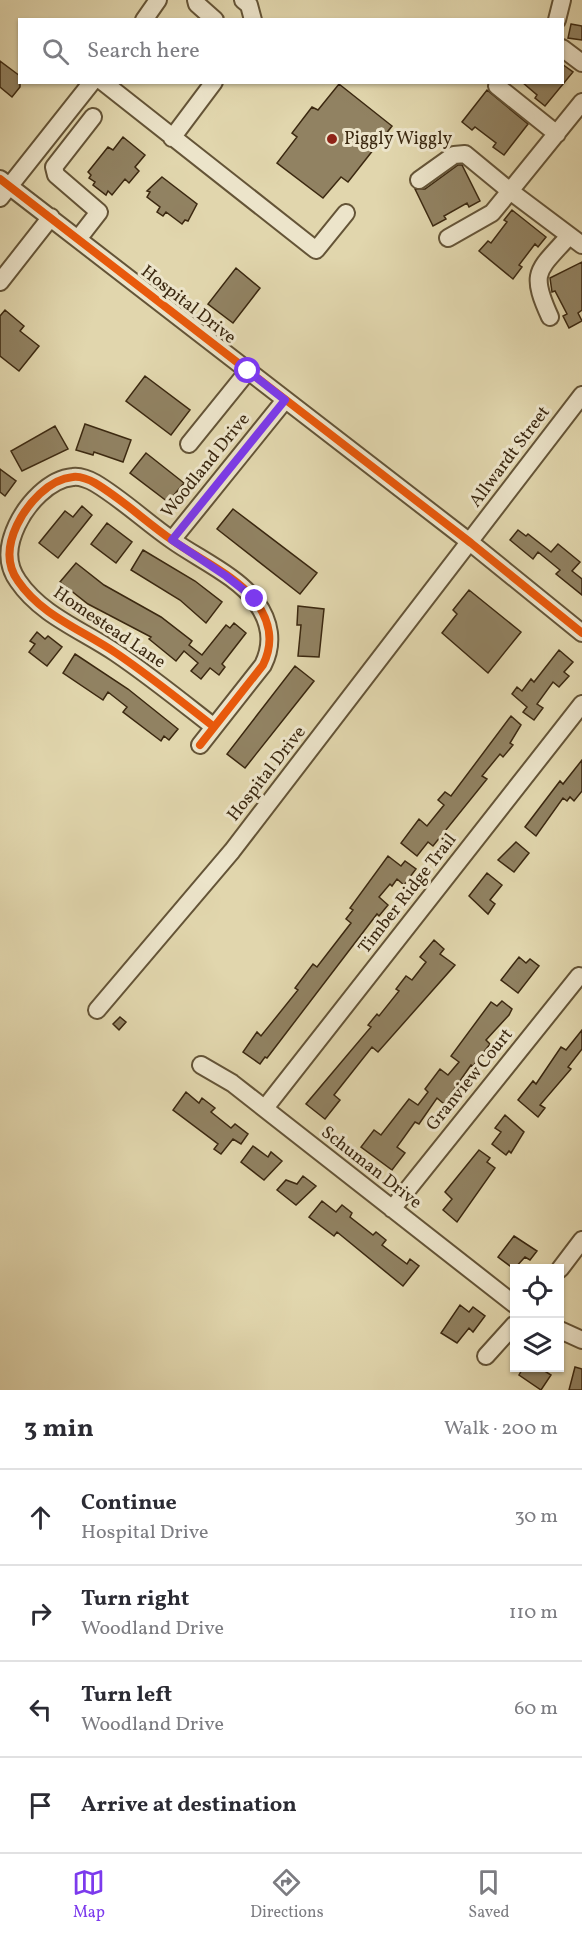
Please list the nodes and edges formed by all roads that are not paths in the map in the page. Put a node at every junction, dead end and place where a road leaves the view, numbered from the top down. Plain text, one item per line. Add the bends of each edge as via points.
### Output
1 (158, 0) edge
2 (196, 0) edge
3 (243, 0) edge
4 (562, 0) edge
5 (145, 18) edge
6 (213, 18) edge
7 (252, 18) edge
8 (558, 18) edge
9 (564, 50) edge
10 (582, 63) edge
11 (90, 84) edge
12 (106, 84) edge
13 (212, 84) edge
14 (497, 86) dead end
15 (582, 102) edge
16 (93, 117) dead end
17 (556, 134) junction
18 (172, 138) junction
19 (419, 180) dead end
20 (3, 188) edge
21 (510, 191) junction
22 (346, 213) dead end
23 (51, 217) junction
24 (448, 238) dead end
25 (577, 238) edge
26 (78, 239) junction
27 (0, 282) edge
28 (550, 317) dead end
29 (248, 371) junction
30 (582, 395) edge
31 (285, 400) junction
32 (189, 444) dead end
33 (172, 540) junction
34 (471, 543) junction
35 (6, 569) edge
36 (582, 633) edge
37 (582, 704) edge
38 (214, 726) junction
39 (200, 745) dead end
40 (579, 976) dead end
41 (97, 1010) dead end
42 (201, 1065) dead end
43 (265, 1108) junction
44 (392, 1209) junction
45 (582, 1240) edge
46 (564, 1264) edge
47 (510, 1301) edge
48 (510, 1329) edge
49 (564, 1332) edge
50 (582, 1340) edge
51 (486, 1356) dead end

1 - 5 street
2 - 6 street
3 - 7 street
4 - 8 street
9 - 10 street
11 - 20 street
12 - 18 street
13 - 18 street
14 - 17 street
15 - 17 street
16 - 26 street via 54,167 56,175 99,212
17 - 21 street
18 - 22 street via 316,250
19 - 21 street via 454,155 465,154
20 - 23 street, Hospital Drive
21 - 24 street via 492,213
21 - 25 street
23 - 26 street, Hospital Drive
23 - 27 street
25 - 28 street via 539,273 537,289
26 - 29 street, Hospital Drive
29 - 31 street, Hospital Drive
29 - 32 street
30 - 34 street, Allwardt Street
31 - 33 street, Woodland Drive
31 - 34 street, Hospital Drive
33 - 35 street, Homestead Lane via 94,483 75,477 54,482 20,519
33 - 38 street, Woodland Drive via 255,599 270,633 263,665
34 - 36 street
34 - 41 street, Hospital Drive via 232,851
35 - 38 street, Homestead Lane via 43,609 116,653
37 - 43 street, Timber Ridge Trail
38 - 39 street, Woodland Drive
40 - 44 street, Granview Court
42 - 43 street, Schuman Drive
43 - 44 street, Schuman Drive
44 - 47 street, Schuman Drive
45 - 46 street
48 - 51 street
49 - 50 street

